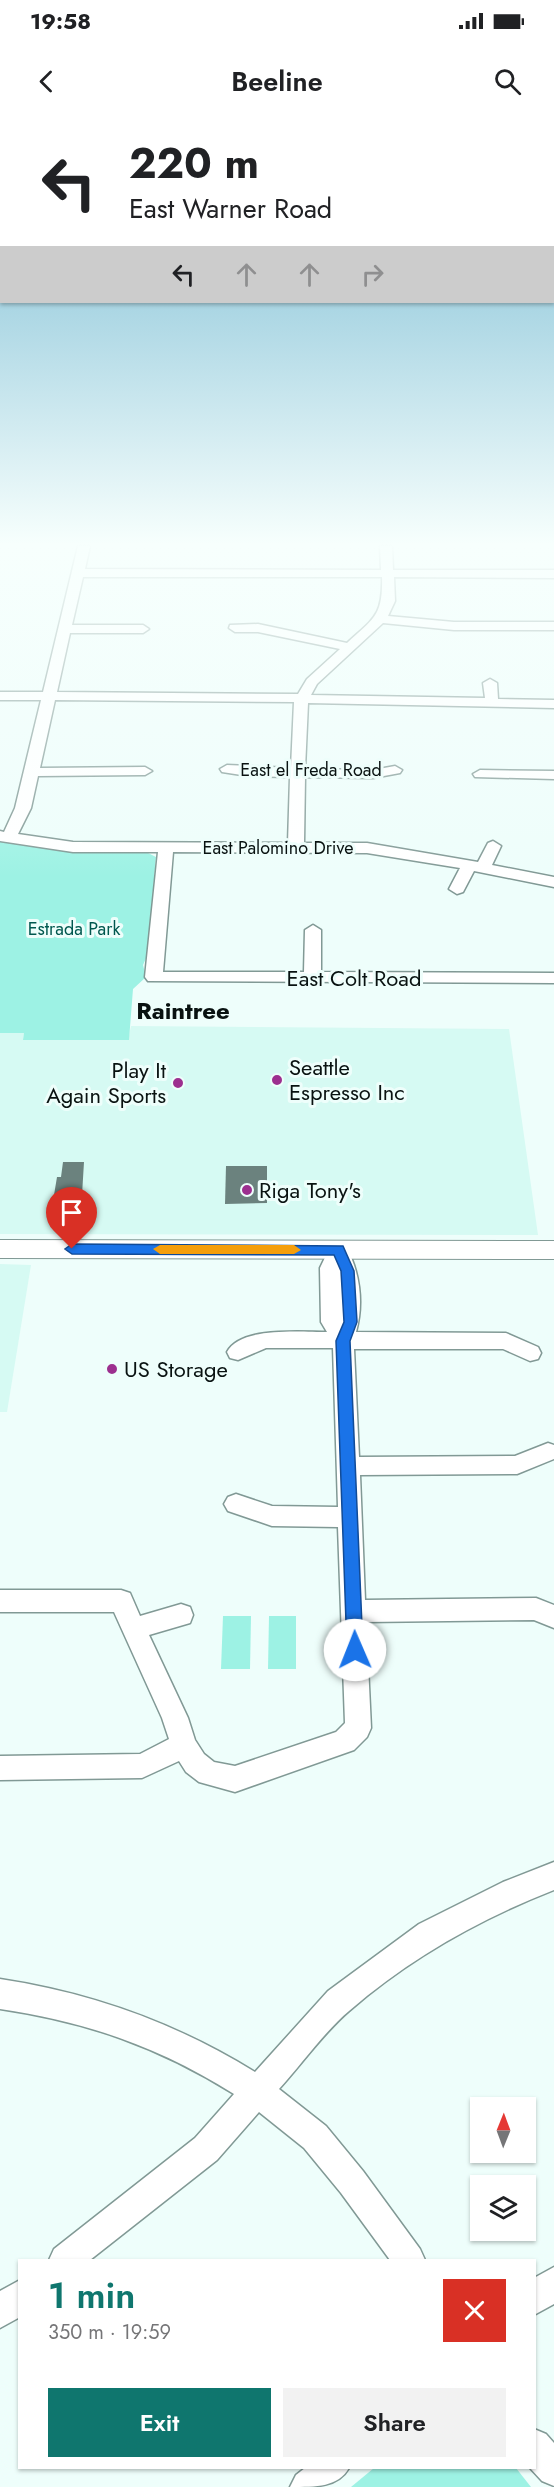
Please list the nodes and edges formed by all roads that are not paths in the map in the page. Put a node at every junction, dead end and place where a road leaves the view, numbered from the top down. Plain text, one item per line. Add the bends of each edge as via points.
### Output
1 (58, 656) edge
2 (338, 656) edge
3 (490, 682) dead end
4 (0, 696) edge
5 (49, 696) junction
6 (302, 699) junction
7 (492, 703) junction
8 (554, 704) edge
9 (227, 769) dead end
10 (395, 770) dead end
11 (145, 771) dead end
12 (30, 772) junction
13 (298, 773) junction
14 (480, 774) dead end
15 (554, 774) edge
16 (5, 836) edge
17 (493, 846) dead end
18 (166, 848) junction
19 (296, 848) junction
20 (476, 866) junction
21 (554, 882) edge
22 (457, 889) dead end
23 (313, 930) dead end
24 (312, 978) junction
25 (554, 978) edge
26 (0, 1249) edge
27 (338, 1250) junction
28 (554, 1250) edge
29 (343, 1341) junction
30 (238, 1352) dead end
31 (530, 1353) dead end
32 (548, 1452) dead end
33 (347, 1466) junction
34 (236, 1503) dead end
35 (349, 1517) junction
36 (0, 1601) edge
37 (354, 1611) junction
38 (181, 1615) dead end
39 (554, 1617) edge
40 (133, 1629) junction
41 (184, 1745) junction
42 (0, 1768) edge
43 (554, 1876) edge
44 (0, 1994) edge
45 (258, 2091) junction
46 (66, 2259) edge
47 (408, 2259) edge
48 (554, 2283) edge
49 (536, 2297) edge
50 (18, 2298) edge
51 (0, 2311) edge
52 (536, 2448) edge
53 (331, 2469) edge
54 (554, 2469) edge
55 (309, 2487) edge

1 - 5 street
2 - 6 street via 320,672
3 - 7 street
4 - 5 street
5 - 6 street
5 - 12 street
6 - 7 street
6 - 13 street
7 - 8 street
9 - 13 street, East el Freda Road
10 - 13 street, East el Freda Road via 373,774
11 - 12 street
12 - 16 street via 23,807
13 - 19 street
14 - 15 street
16 - 18 street, East Palomino Drive via 73,847
17 - 20 street
18 - 19 street, East Palomino Drive
18 - 24 street, East Colt Road via 154,977
19 - 20 street, East Palomino Drive via 368,848
20 - 21 street, East Palomino Drive
20 - 22 street
23 - 24 street
24 - 25 street, East Colt Road
26 - 27 main road
27 - 28 main road
27 - 29 street via 330,1268 332,1322
29 - 30 street via 264,1340
29 - 31 street via 506,1341
29 - 33 street
32 - 33 street via 517,1465
33 - 35 street
34 - 35 street via 272,1516
35 - 37 street
36 - 40 street via 121,1601
37 - 39 street via 536,1609
37 - 41 street via 358,1728 345,1741 235,1779 207,1773
38 - 40 street
40 - 41 street
41 - 42 street via 142,1766
43 - 45 street via 429,1934 338,2001
44 - 45 street via 45,1999 138,2027 196,2053
45 - 46 street via 206,2149
45 - 47 street via 314,2135
48 - 49 street
50 - 51 street
52 - 54 street
53 - 55 street

